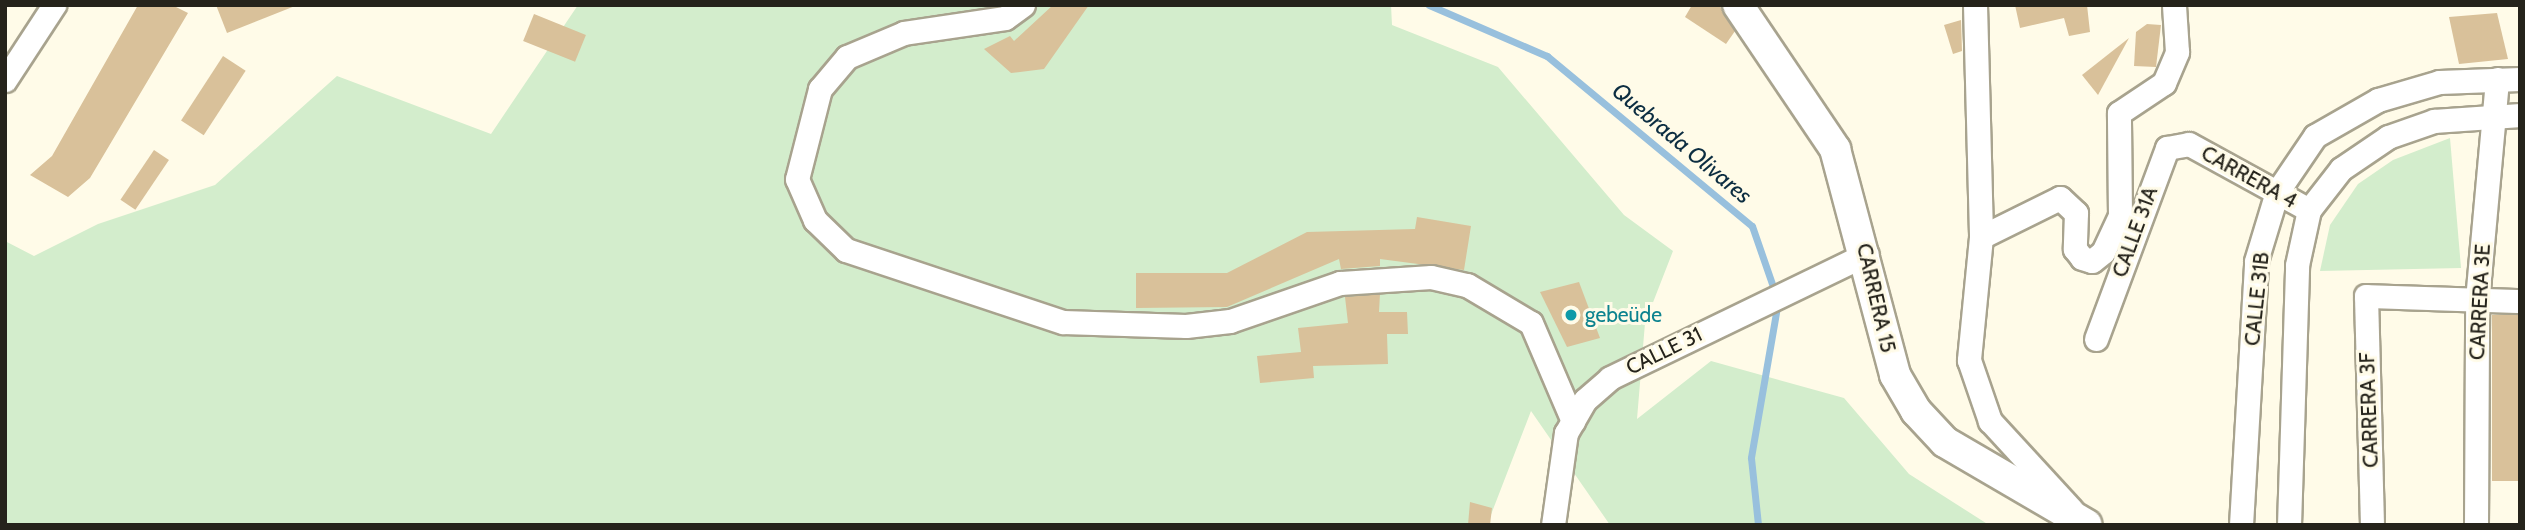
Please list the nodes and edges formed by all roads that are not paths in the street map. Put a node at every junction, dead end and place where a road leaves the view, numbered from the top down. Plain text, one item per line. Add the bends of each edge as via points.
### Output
1 (54, 5) edge
2 (1023, 5) edge
3 (1738, 5) edge
4 (1975, 5) edge
5 (2174, 5) edge
6 (2497, 79) junction
7 (2520, 79) edge
8 (5, 80) edge
9 (2508, 114) edge
10 (2189, 144) joint
11 (2277, 192) junction
12 (2309, 210) junction
13 (1981, 237) junction
14 (1856, 259) junction
15 (2477, 300) junction
16 (2520, 301) edge
17 (2096, 339) dead end
18 (1573, 421) junction
19 (2085, 523) edge
20 (1553, 525) edge
21 (2241, 525) edge
22 (2289, 525) edge
23 (2372, 525) edge
24 (2476, 525) edge

1 - 8 street
2 - 18 street via 1005,18 904,33 848,57 820,89 797,178 815,220 846,250 1063,322 1186,326 1230,321 1340,284 1431,277 1467,285 1531,323
3 - 14 main road, CARRERA 15 via 1835,149
4 - 13 street
5 - 13 street via 2176,52 2164,83 2119,113 2120,216 2103,252 2092,261 2082,258 2075,249 2076,213 2060,198
6 - 7 street, CALLE 31B
6 - 9 street, CARRERA 3E
6 - 11 street, CALLE 31B via 2439,82 2378,100 2315,136
9 - 12 street, CALLE 31B via 2434,121 2388,137 2341,169
9 - 15 street, CARRERA 3E
10 - 11 street, CARRERA 4
10 - 17 street, CALLE 31A via 2166,148
11 - 12 street, CARRERA 4
11 - 21 street, CALLE 31B via 2256,261
12 - 22 street, CALLE 31B via 2297,265
13 - 19 street via 1969,360 1990,421
14 - 18 street, CALLE 31 via 1610,378
14 - 19 main road, CARRERA 15 via 1895,375 1916,411 1945,442
15 - 16 street
15 - 23 street, CARRERA 3F via 2366,296
15 - 24 street, CARRERA 3E
18 - 20 street, CALLE 31

